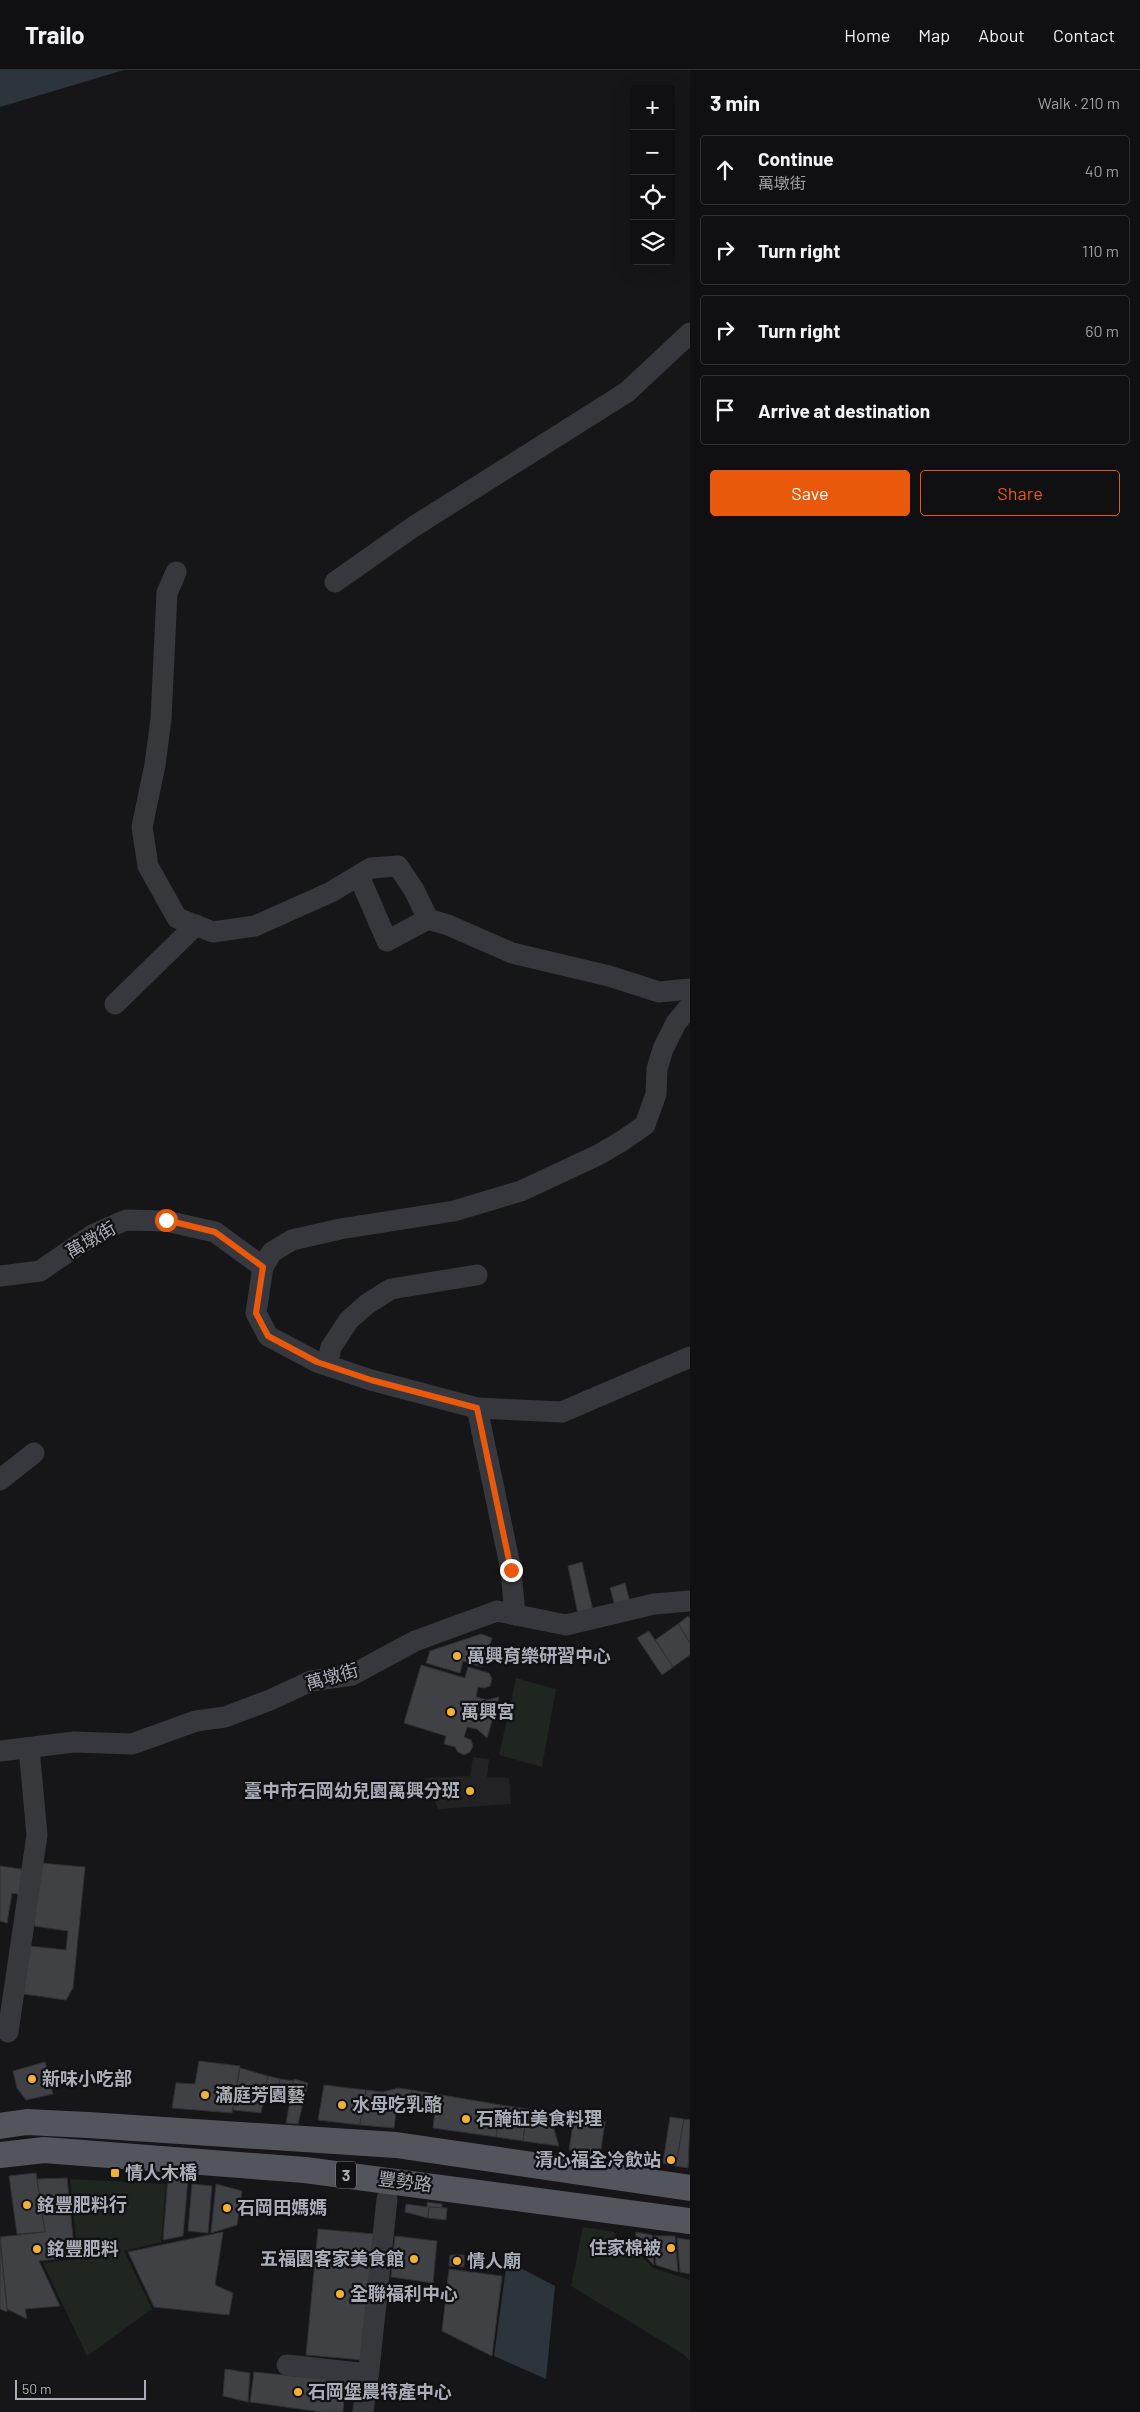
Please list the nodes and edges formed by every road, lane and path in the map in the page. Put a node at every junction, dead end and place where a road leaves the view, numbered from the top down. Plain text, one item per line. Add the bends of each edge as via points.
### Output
1 (690, 333) edge
2 (176, 572) dead end
3 (336, 582) dead end
4 (359, 876) junction
5 (428, 919) junction
6 (196, 925) junction
7 (690, 989) edge
8 (115, 1004) dead end
9 (690, 1006) edge
10 (263, 1267) junction
11 (0, 1276) edge
12 (478, 1276) dead end
13 (690, 1357) edge
14 (327, 1365) junction
15 (477, 1408) junction
16 (34, 1452) dead end
17 (0, 1480) edge
18 (690, 1601) edge
19 (515, 1615) junction
20 (29, 1748) junction
21 (0, 1751) edge
22 (8, 2032) dead end
23 (0, 2126) edge
24 (0, 2155) edge
25 (690, 2188) edge
26 (387, 2199) dead end
27 (690, 2221) edge
28 (287, 2365) dead end
29 (368, 2374) junction
30 (362, 2412) edge

1 - 3 street via 627,392 413,527
2 - 6 street via 167,594 161,719 142,827 148,866 158,888 177,918
4 - 5 street via 371,868 398,866
4 - 5 street via 387,941
4 - 6 street via 255,926 213,932
5 - 7 street via 512,953 609,976 658,992
6 - 8 street
9 - 10 street via 676,1023 664,1049 657,1069 656,1094 645,1125 622,1141 521,1191 482,1203 454,1211 292,1240 272,1252
10 - 11 street, 萬墩街 via 215,1232 166,1220 126,1220 94,1234 40,1271
10 - 14 street via 256,1313 268,1336
12 - 14 street via 391,1290 367,1304 349,1320 331,1347
13 - 15 street via 562,1412
14 - 15 street
15 - 19 street via 511,1570
16 - 17 street
18 - 19 street, 萬墩街 via 654,1604 566,1625
19 - 20 street, 萬墩街 via 497,1612 415,1640 352,1676 311,1681 225,1717 196,1721 132,1744 74,1742
20 - 21 street, 萬墩街
20 - 22 street via 37,1835
23 - 25 main road, 豐勢路 / 3 via 28,2122 396,2144
24 - 27 main road, 豐勢路 / 3 via 44,2150 305,2170
26 - 29 street
28 - 29 street
29 - 30 street

